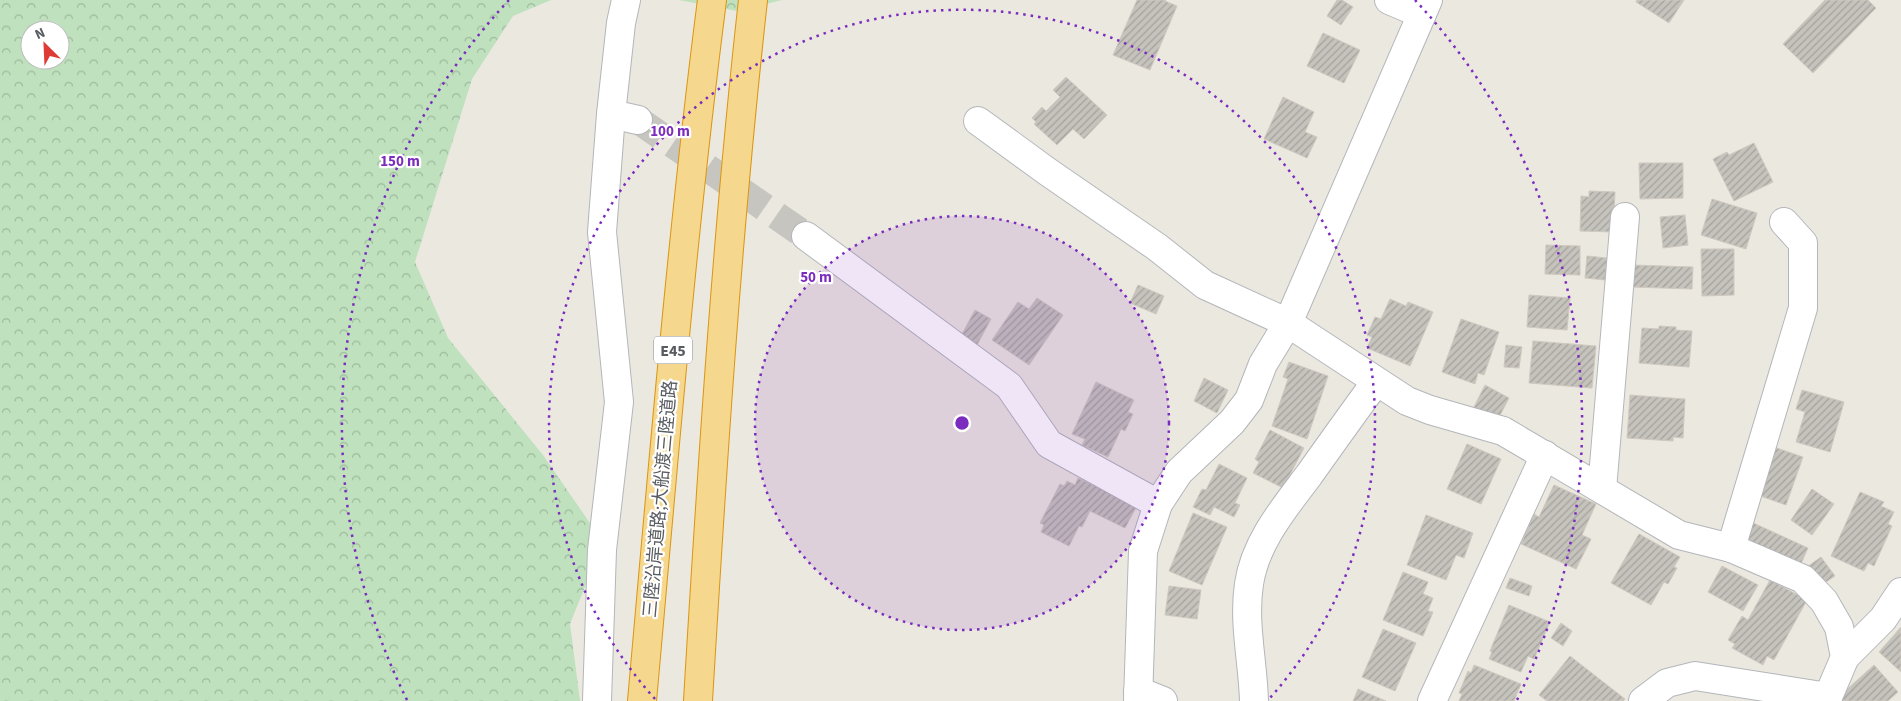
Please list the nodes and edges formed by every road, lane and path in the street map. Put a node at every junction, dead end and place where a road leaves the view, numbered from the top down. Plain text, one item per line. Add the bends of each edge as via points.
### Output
1 (626, 0) edge
2 (712, 0) edge
3 (753, 0) edge
4 (1389, 0) edge
5 (1425, 7) edge
6 (611, 114) junction
7 (638, 120) tunnel mouth
8 (978, 121) dead end
9 (1625, 217) dead end
10 (1784, 222) dead end
11 (806, 236) tunnel mouth
12 (1288, 323) junction
13 (1376, 382) junction
14 (1544, 454) junction
15 (1602, 489) junction
16 (1158, 504) junction
17 (1731, 548) junction
18 (1901, 592) edge
19 (1845, 656) junction
20 (1146, 698) edge
21 (1826, 699) edge
22 (597, 701) edge
23 (642, 701) edge
24 (698, 701) edge
25 (1254, 701) edge
26 (1432, 701) edge
27 (1643, 701) edge

1 - 6 street
2 - 23 highway, 三陸沿岸道路;大船渡三陸道路 / E45 via 676,310
3 - 24 highway via 724,304
4 - 5 street
5 - 12 street
6 - 7 street
6 - 22 street via 602,232 619,402 602,550
8 - 12 street via 1156,247 1204,285
9 - 15 street
10 - 17 street via 1803,243 1803,308
11 - 16 street via 1009,386 1049,444
12 - 13 street
12 - 16 street via 1263,364 1249,400 1232,422 1178,472
13 - 14 street via 1407,401 1496,428
13 - 25 street via 1272,526 1258,554 1249,582 1246,612
14 - 15 street
14 - 26 street
15 - 17 street via 1679,535
16 - 20 street via 1143,551
17 - 19 street via 1803,579 1824,601 1839,627
18 - 19 street via 1883,619
19 - 21 street
21 - 27 street via 1695,676 1668,683

